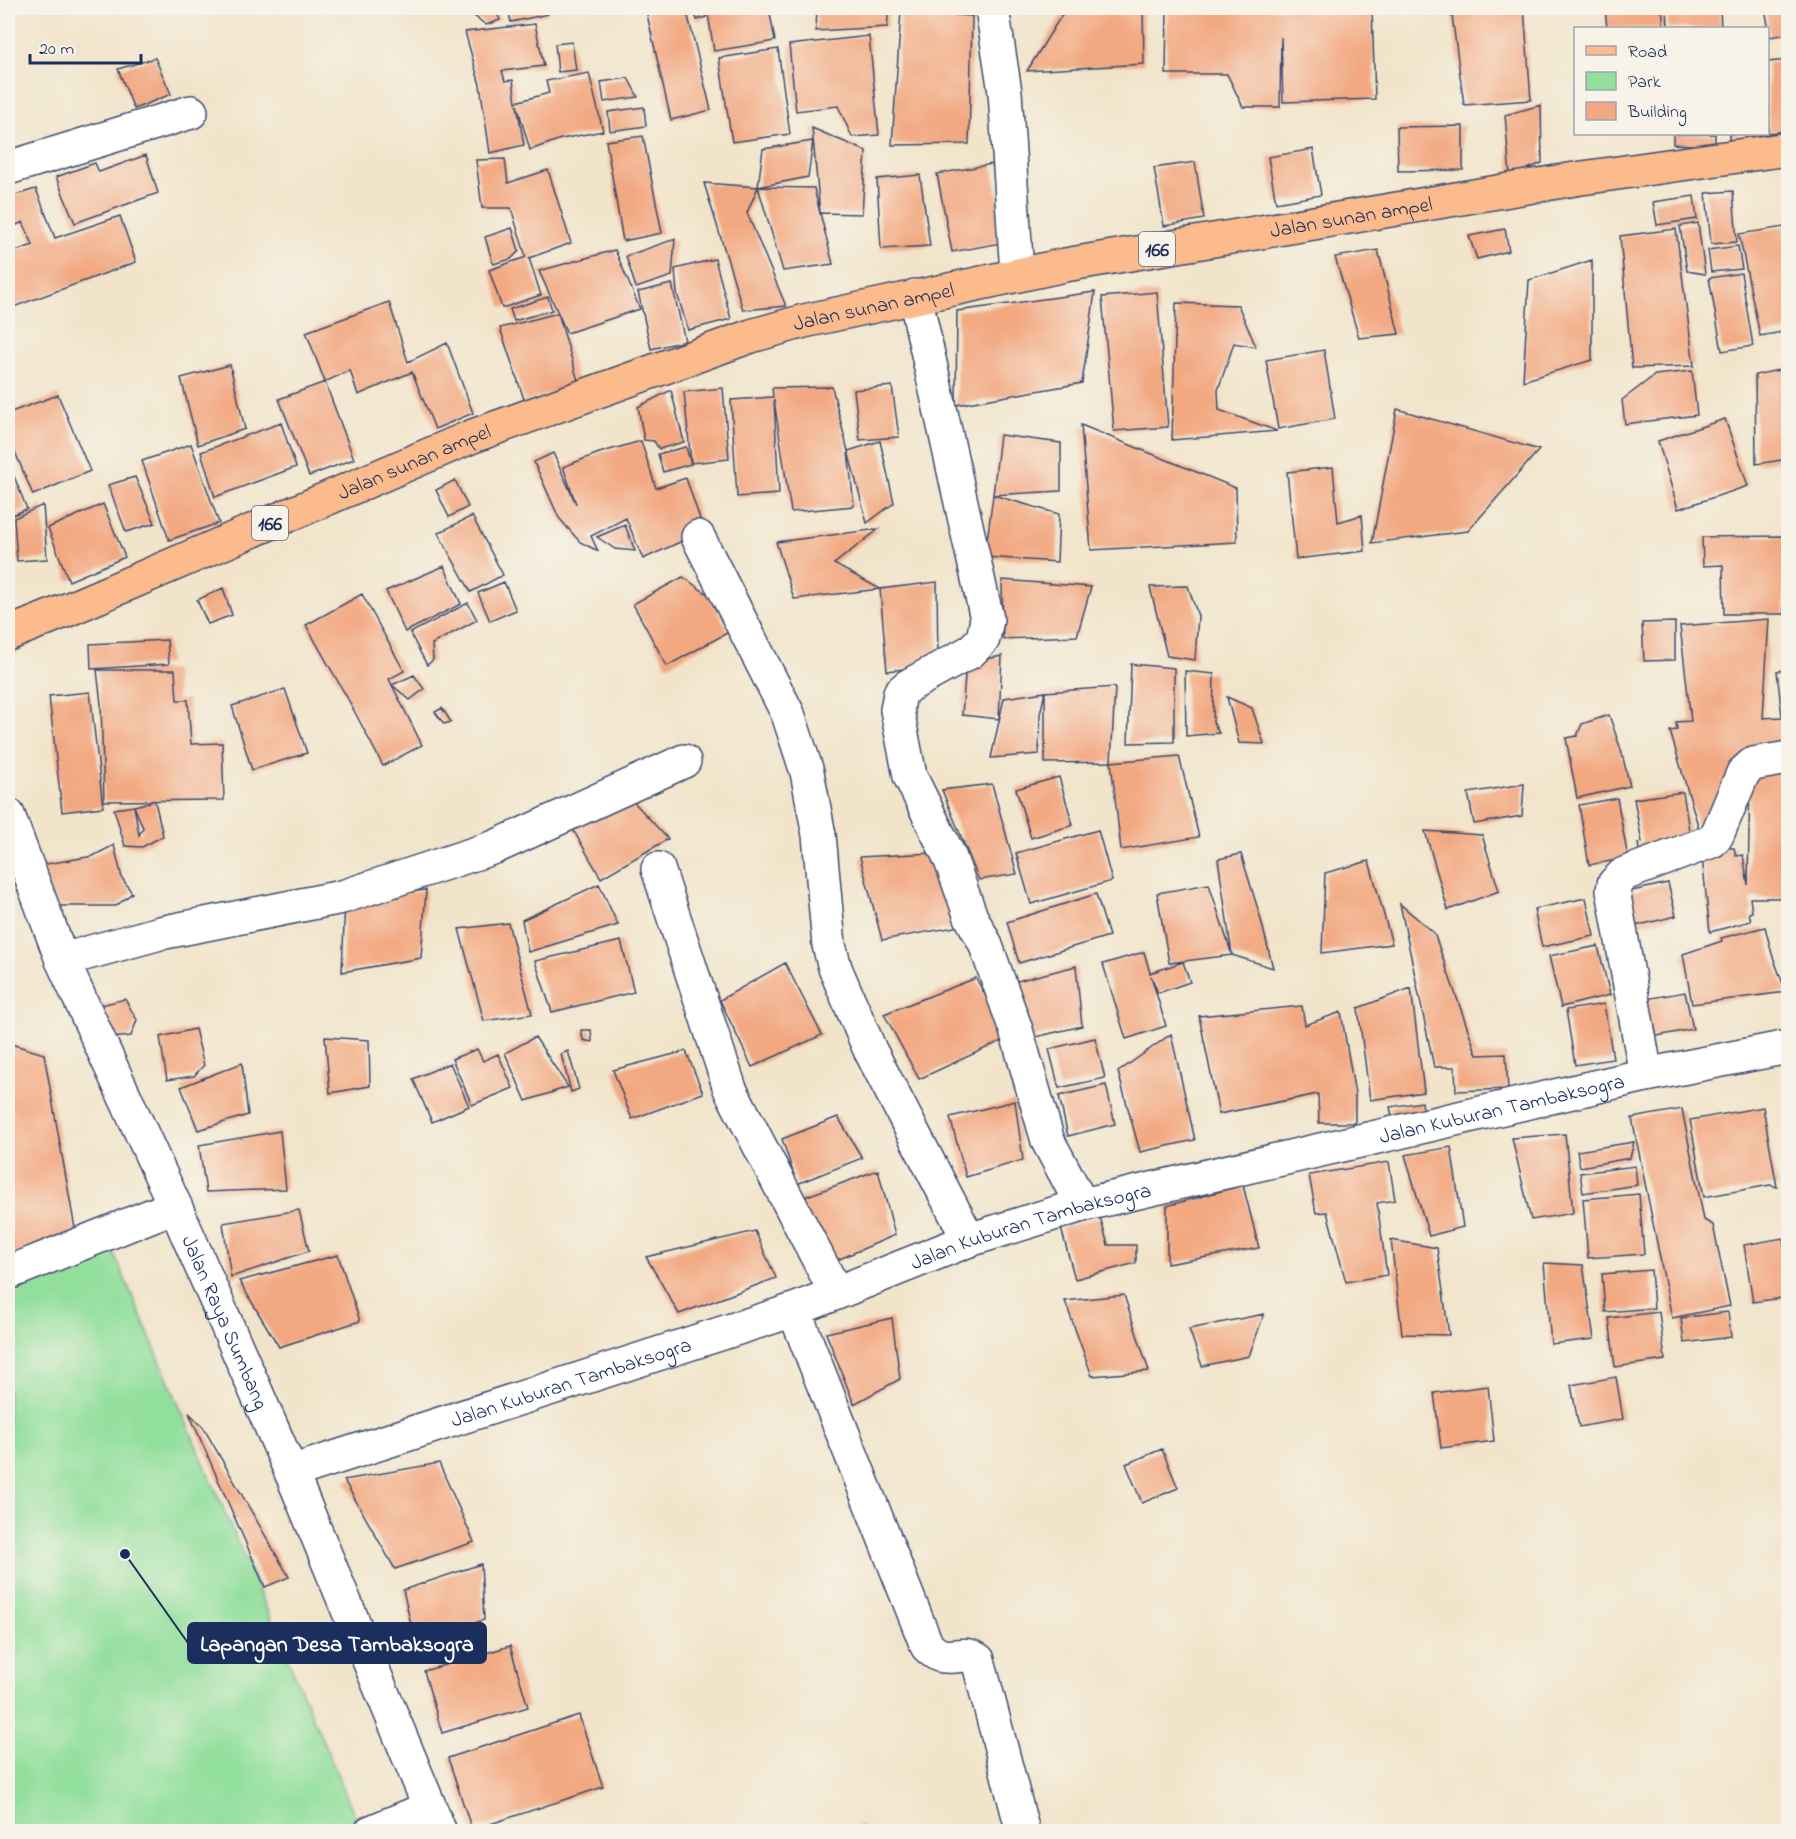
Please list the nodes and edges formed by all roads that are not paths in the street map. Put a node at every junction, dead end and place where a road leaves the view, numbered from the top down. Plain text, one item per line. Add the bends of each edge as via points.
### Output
1 (992, 8) edge
2 (191, 112) dead end
3 (1788, 149) edge
4 (8, 168) edge
5 (1017, 274) junction
6 (915, 296) junction
7 (698, 537) dead end
8 (8, 634) edge
9 (1788, 758) edge
10 (684, 761) dead end
11 (10, 830) edge
12 (658, 869) dead end
13 (62, 960) junction
14 (1788, 1047) edge
15 (1646, 1075) junction
16 (1082, 1205) junction
17 (175, 1206) junction
18 (969, 1240) junction
19 (8, 1273) edge
20 (837, 1293) junction
21 (794, 1310) junction
22 (291, 1472) junction
23 (435, 1820) edge
24 (371, 1832) edge
25 (1023, 1832) edge

1 - 5 street via 1005,92
2 - 4 street
3 - 5 main road, Jalan sunan ampel / 166 via 1575,179
5 - 6 main road, Jalan sunan ampel / 166
6 - 8 main road, Jalan sunan ampel / 166 via 751,336 473,436
6 - 16 street via 987,619 983,639 970,652 908,686 900,693 897,710 910,776 985,943 1016,1030 1048,1141
7 - 18 street via 788,714 807,772 835,968 870,1050
9 - 15 street via 1753,764 1743,773 1712,841 1624,874 1614,884
10 - 13 street via 495,847 342,897 160,933
11 - 13 street, Jalan Raya Sumbang
12 - 20 street via 730,1089
13 - 17 street, Jalan Raya Sumbang
14 - 15 street, Jalan Kuburan Tambaksogra
15 - 16 street, Jalan Kuburan Tambaksogra
16 - 18 street, Jalan Kuburan Tambaksogra
17 - 19 street
17 - 22 street, Jalan Raya Sumbang
18 - 20 street, Jalan Kuburan Tambaksogra
20 - 21 street, Jalan Kuburan Tambaksogra
21 - 22 street, Jalan Kuburan Tambaksogra
21 - 25 street via 927,1646 938,1655 971,1655 978,1660
22 - 23 street, Jalan Raya Sumbang
23 - 24 street

